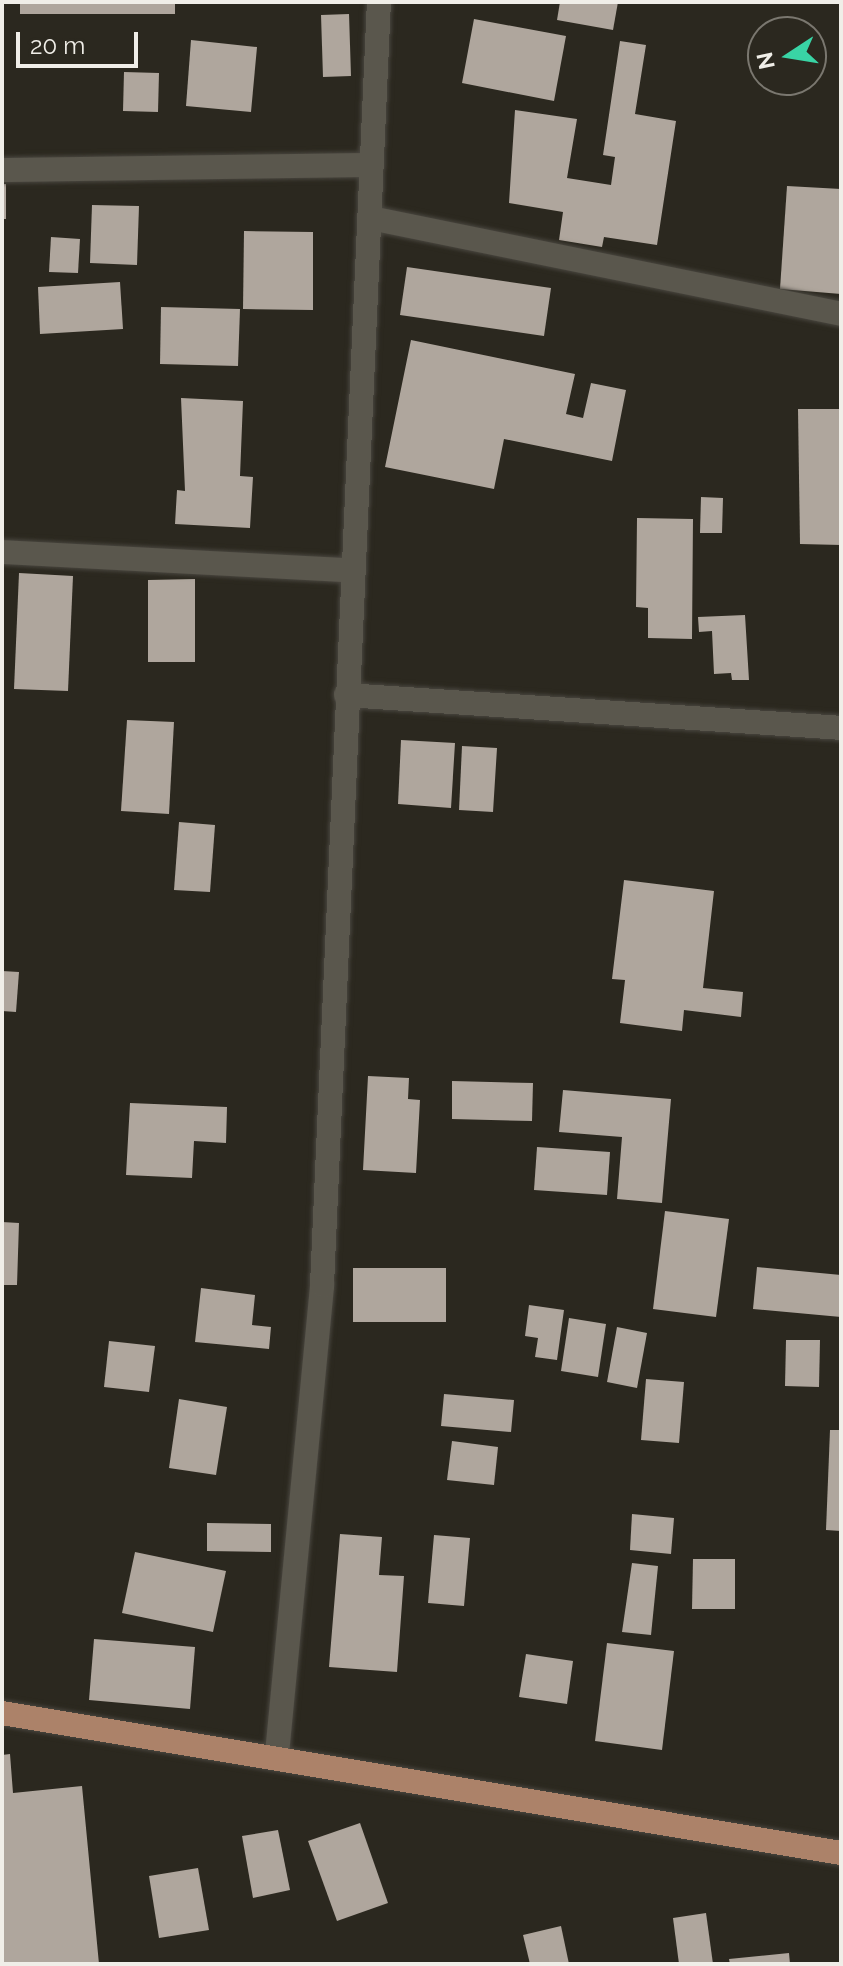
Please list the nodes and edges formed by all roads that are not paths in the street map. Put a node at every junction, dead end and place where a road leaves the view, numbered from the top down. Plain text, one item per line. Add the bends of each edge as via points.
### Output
1 (379, 2) edge
2 (372, 165) junction
3 (2, 170) edge
4 (370, 218) junction
5 (841, 314) edge
6 (2, 552) edge
7 (351, 570) junction
8 (346, 695) junction
9 (841, 728) edge
10 (2, 1713) edge
11 (277, 1754) junction
12 (841, 1853) edge

1 - 2 street
2 - 3 street
2 - 4 street
4 - 5 street
4 - 7 street
6 - 7 street
7 - 8 street
8 - 9 street
8 - 11 street via 322,1285
10 - 11 main road
11 - 12 main road

